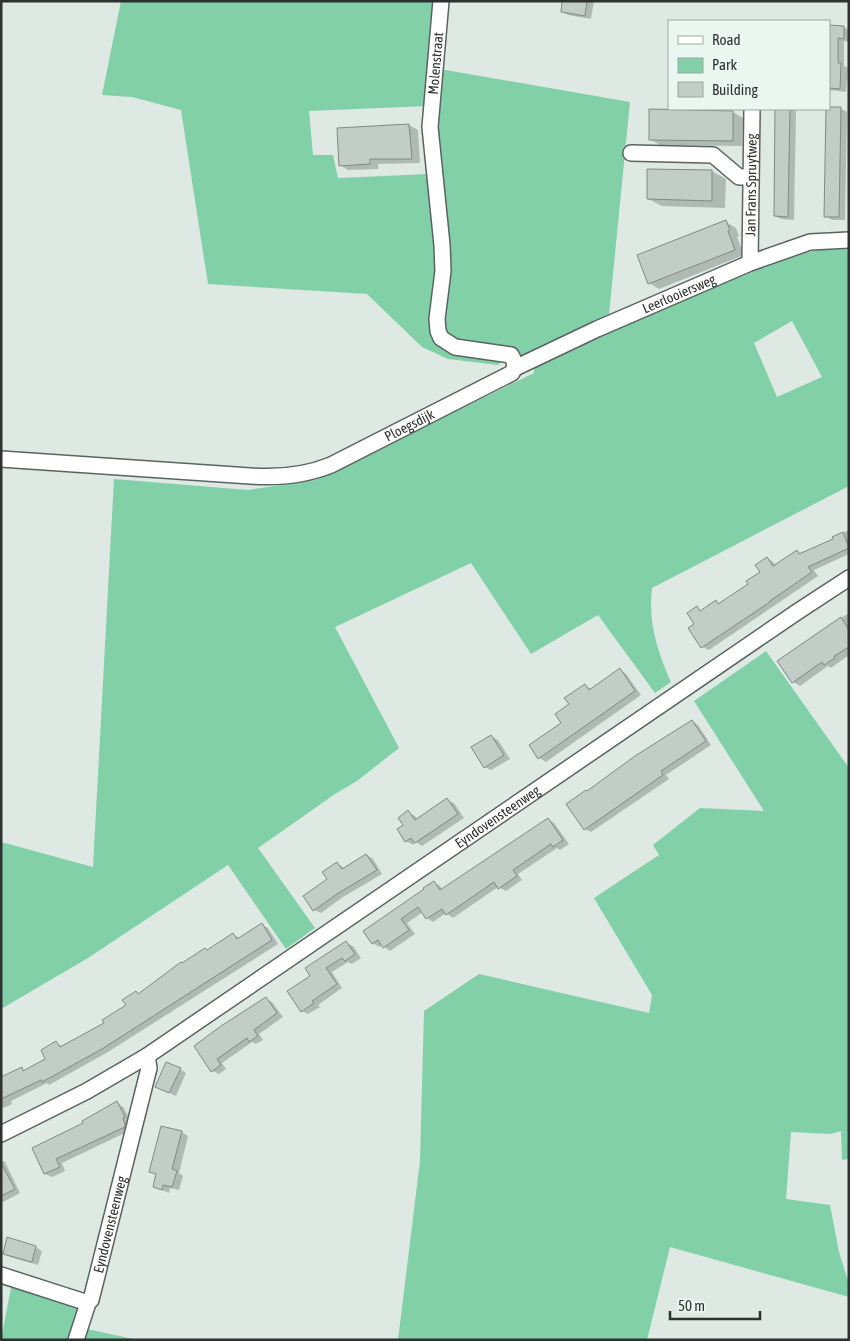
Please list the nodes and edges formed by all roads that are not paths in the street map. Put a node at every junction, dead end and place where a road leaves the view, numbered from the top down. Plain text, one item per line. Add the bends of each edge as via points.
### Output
1 (442, 1) edge
2 (752, 110) edge
3 (631, 153) dead end
4 (751, 177) junction
5 (849, 240) edge
6 (750, 263) junction
7 (515, 368) junction
8 (1, 459) edge
9 (849, 578) edge
10 (147, 1056) junction
11 (1, 1134) edge
12 (1, 1275) edge
13 (88, 1303) junction
14 (76, 1340) edge

1 - 7 street, Molenstraat via 430,127 442,245 438,331 441,338 455,347 511,355
2 - 4 street, Jan Frans Spruytweg
3 - 4 street via 713,155 739,177
4 - 6 street, Jan Frans Spruytweg
5 - 6 street, Leerlooiersweg via 810,242
6 - 7 street, Leerlooiersweg
7 - 8 street, Ploegsdijk via 331,465 279,478
9 - 10 street, Eyndovensteenweg
10 - 11 street, Eyndovensteenweg via 87,1091
10 - 13 street, Eyndovensteenweg via 149,1068
12 - 13 street
13 - 14 street, Eyndovensteenweg

